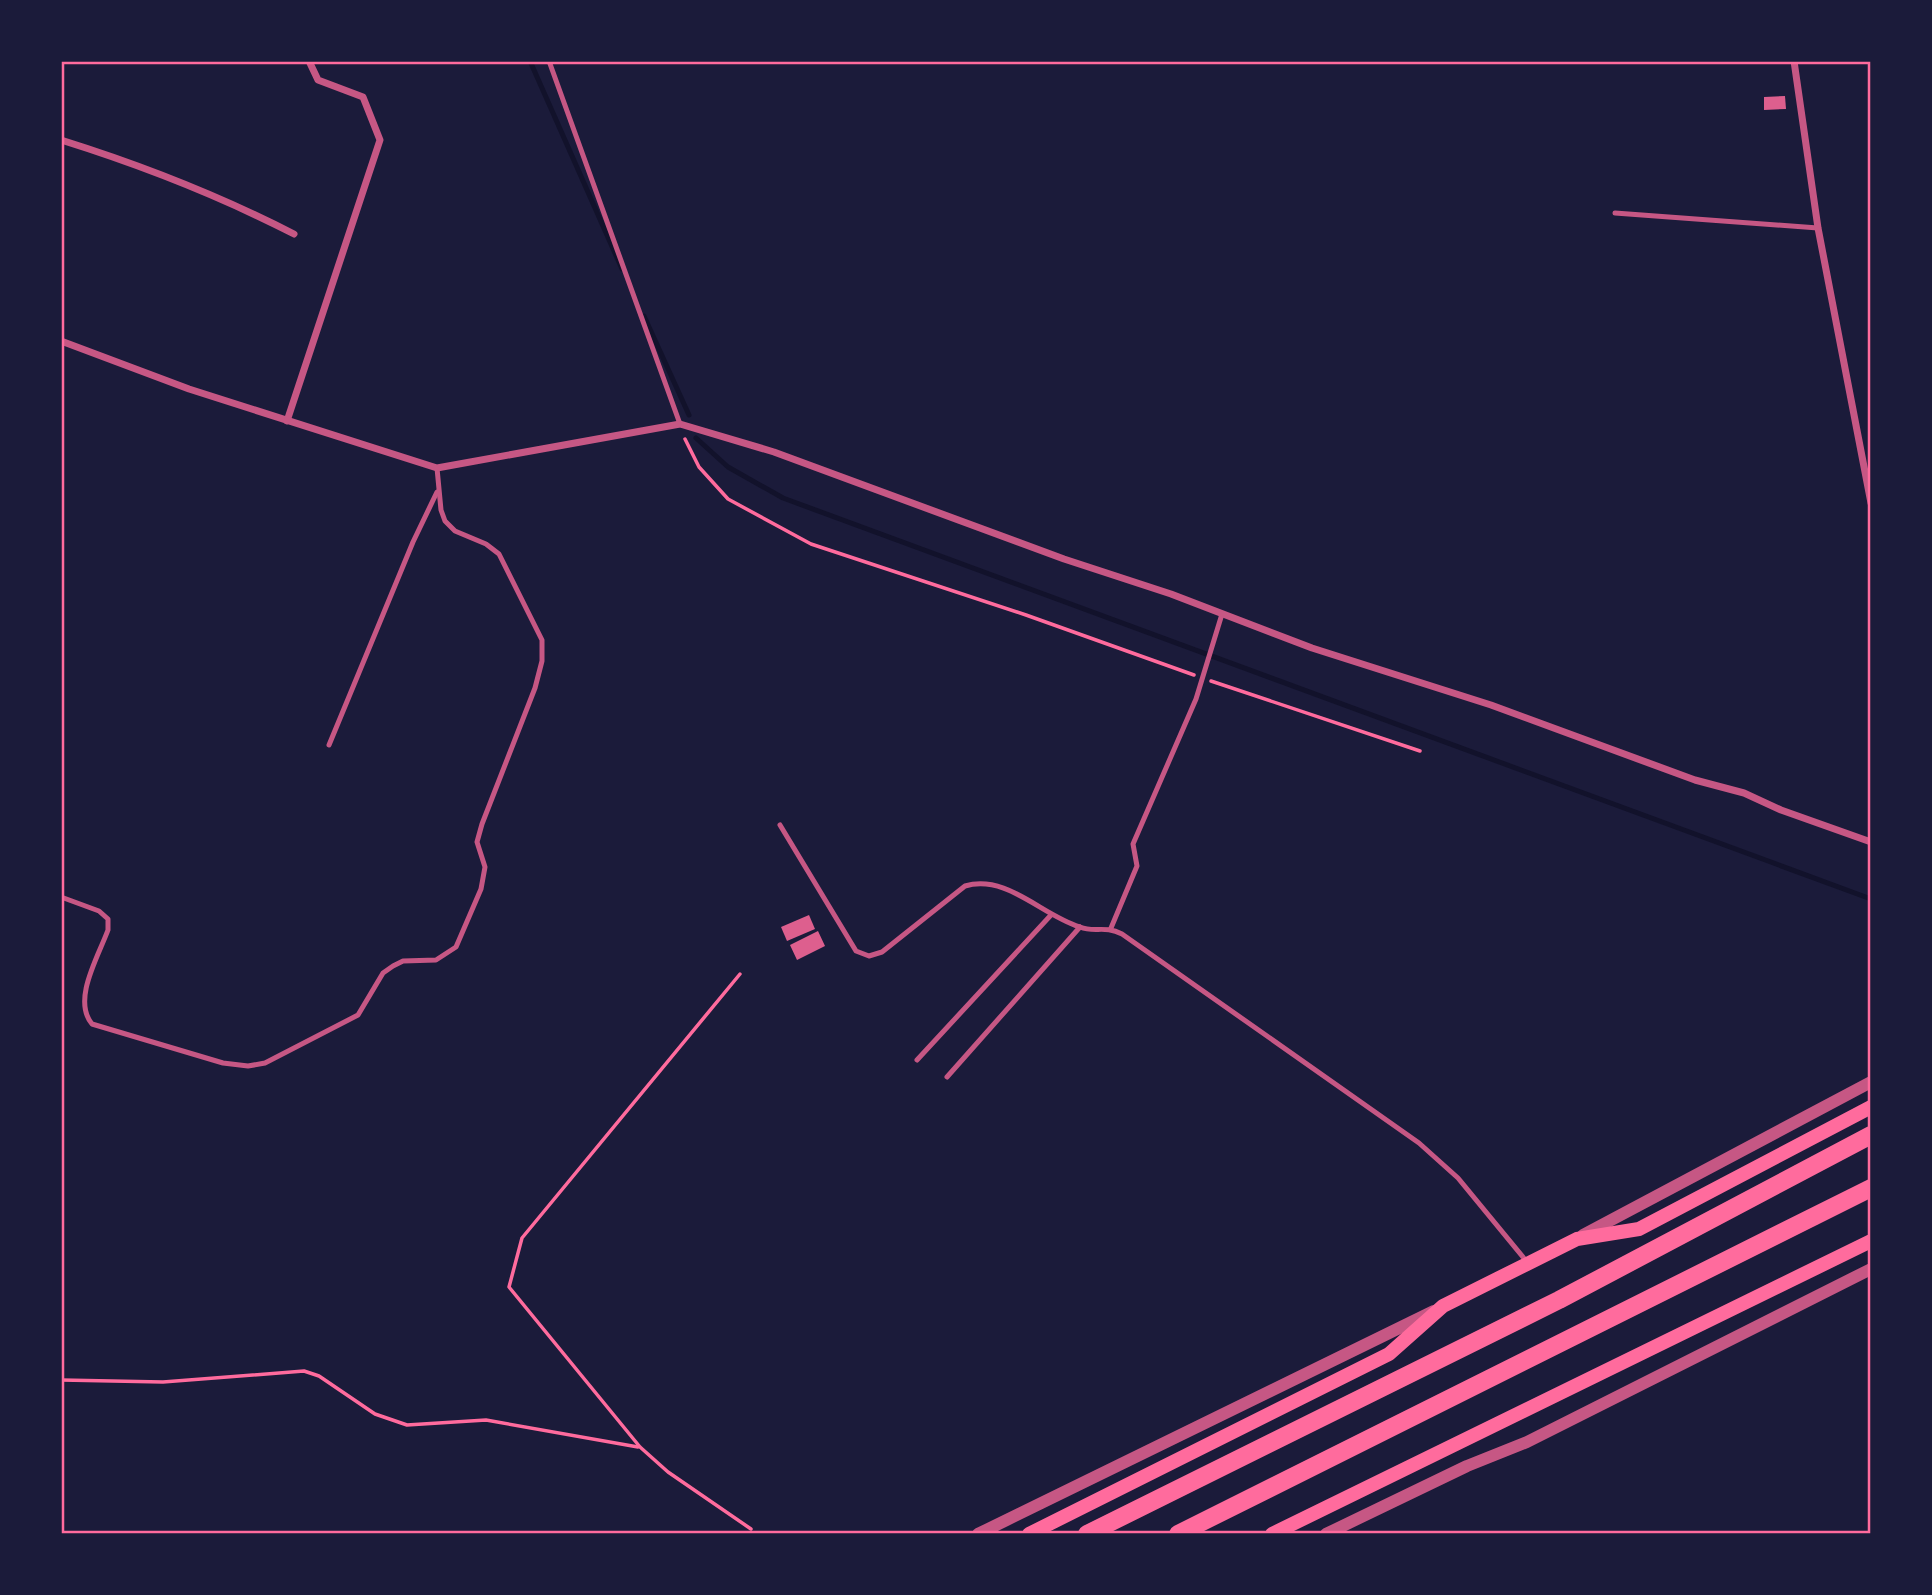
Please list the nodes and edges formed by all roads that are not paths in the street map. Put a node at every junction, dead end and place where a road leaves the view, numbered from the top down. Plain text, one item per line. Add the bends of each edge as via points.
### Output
1 (309, 61) edge
2 (549, 61) edge
3 (1794, 61) edge
4 (61, 140) edge
5 (1615, 213) dead end
6 (1818, 228) junction
7 (295, 234) dead end
8 (61, 341) edge
9 (287, 421) junction
10 (680, 424) junction
11 (437, 468) junction
12 (439, 489) junction
13 (1871, 503) edge
14 (1222, 614) junction
15 (329, 745) dead end
16 (780, 825) dead end
17 (1871, 842) edge
18 (61, 897) edge
19 (1051, 915) junction
20 (1080, 928) junction
21 (1111, 928) junction
22 (917, 1060) dead end
23 (947, 1077) dead end
24 (1871, 1082) edge
25 (1871, 1107) edge
26 (1871, 1135) edge
27 (1871, 1188) edge
28 (1577, 1239) junction
29 (1871, 1241) edge
30 (1529, 1264) junction
31 (1871, 1269) edge
32 (1443, 1306) junction
33 (978, 1534) edge
34 (1029, 1534) edge
35 (1087, 1534) edge
36 (1178, 1534) edge
37 (1272, 1534) edge
38 (1326, 1534) edge

1 - 9 street via 318,80 363,97 380,140
2 - 10 lane
3 - 6 street
4 - 7 street via 118,158
5 - 6 lane
6 - 13 street
8 - 9 street
9 - 11 street
10 - 11 street
10 - 14 street via 774,452
11 - 12 lane
12 - 15 lane
12 - 18 lane via 445,521 455,531 494,549 503,560 542,640 535,688 477,842 485,867 481,889 451,952 436,960 402,961 393,966 383,973 358,1015 265,1063 223,1063 92,1024 83,1011 84,998 108,919
14 - 17 street via 1695,780 1744,793
14 - 21 lane via 1196,699 1133,845 1137,866
16 - 19 lane via 856,951 869,956 882,952 965,886 981,881 996,883
19 - 20 lane
19 - 22 lane
20 - 21 lane
20 - 23 lane
21 - 30 lane via 1419,1143 1458,1178
24 - 28 street
25 - 28 main road via 1639,1228
26 - 35 highway via 1559,1300
27 - 36 highway
28 - 30 main road
29 - 37 main road
30 - 32 main road
31 - 38 street via 1527,1442
32 - 33 street
32 - 34 main road via 1390,1354

